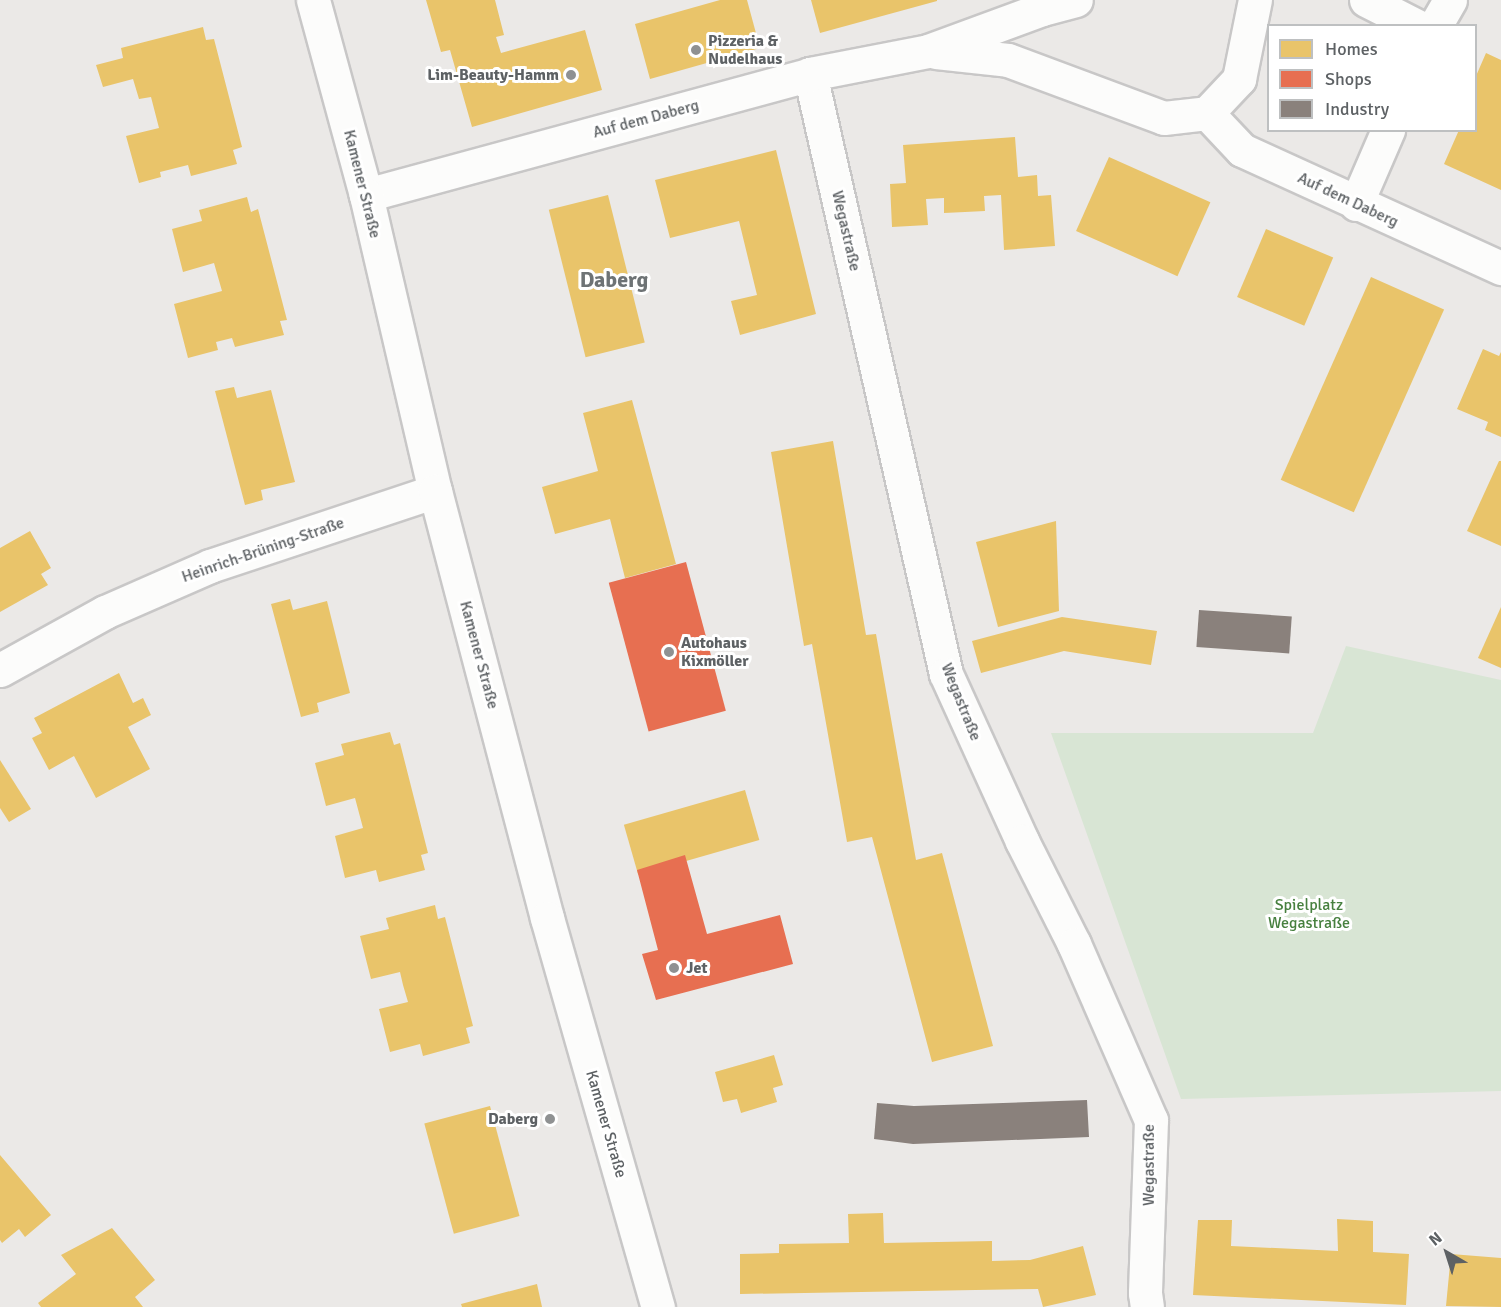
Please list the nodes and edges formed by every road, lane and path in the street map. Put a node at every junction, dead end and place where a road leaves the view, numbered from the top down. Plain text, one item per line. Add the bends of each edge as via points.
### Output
1 (313, 0) edge
2 (1076, 0) edge
3 (1255, 0) edge
4 (1366, 0) edge
5 (1450, 0) edge
6 (1414, 24) edge
7 (1436, 24) edge
8 (928, 51) junction
9 (810, 74) junction
10 (1207, 113) junction
11 (1387, 132) edge
12 (366, 195) junction
13 (1356, 204) junction
14 (1501, 268) edge
15 (435, 491) junction
16 (0, 670) edge
17 (658, 1307) edge
18 (1147, 1307) edge

1 - 12 street, Kamener Straße
2 - 8 street, Auf dem Daberg
3 - 10 street via 1239,79
4 - 6 street
5 - 7 street
8 - 9 street, Auf dem Daberg
8 - 10 street, Auf dem Daberg via 1008,60 1164,118
9 - 12 street, Auf dem Daberg
9 - 18 street, Wegastraße via 946,674 1074,945 1151,1120 1144,1293
10 - 13 street, Auf dem Daberg via 1242,150
11 - 13 street
12 - 15 street, Kamener Straße
13 - 14 street, Auf dem Daberg
15 - 16 street, Heinrich-Brüning-Straße via 210,566 105,612
15 - 17 street, Kamener Straße via 547,918

